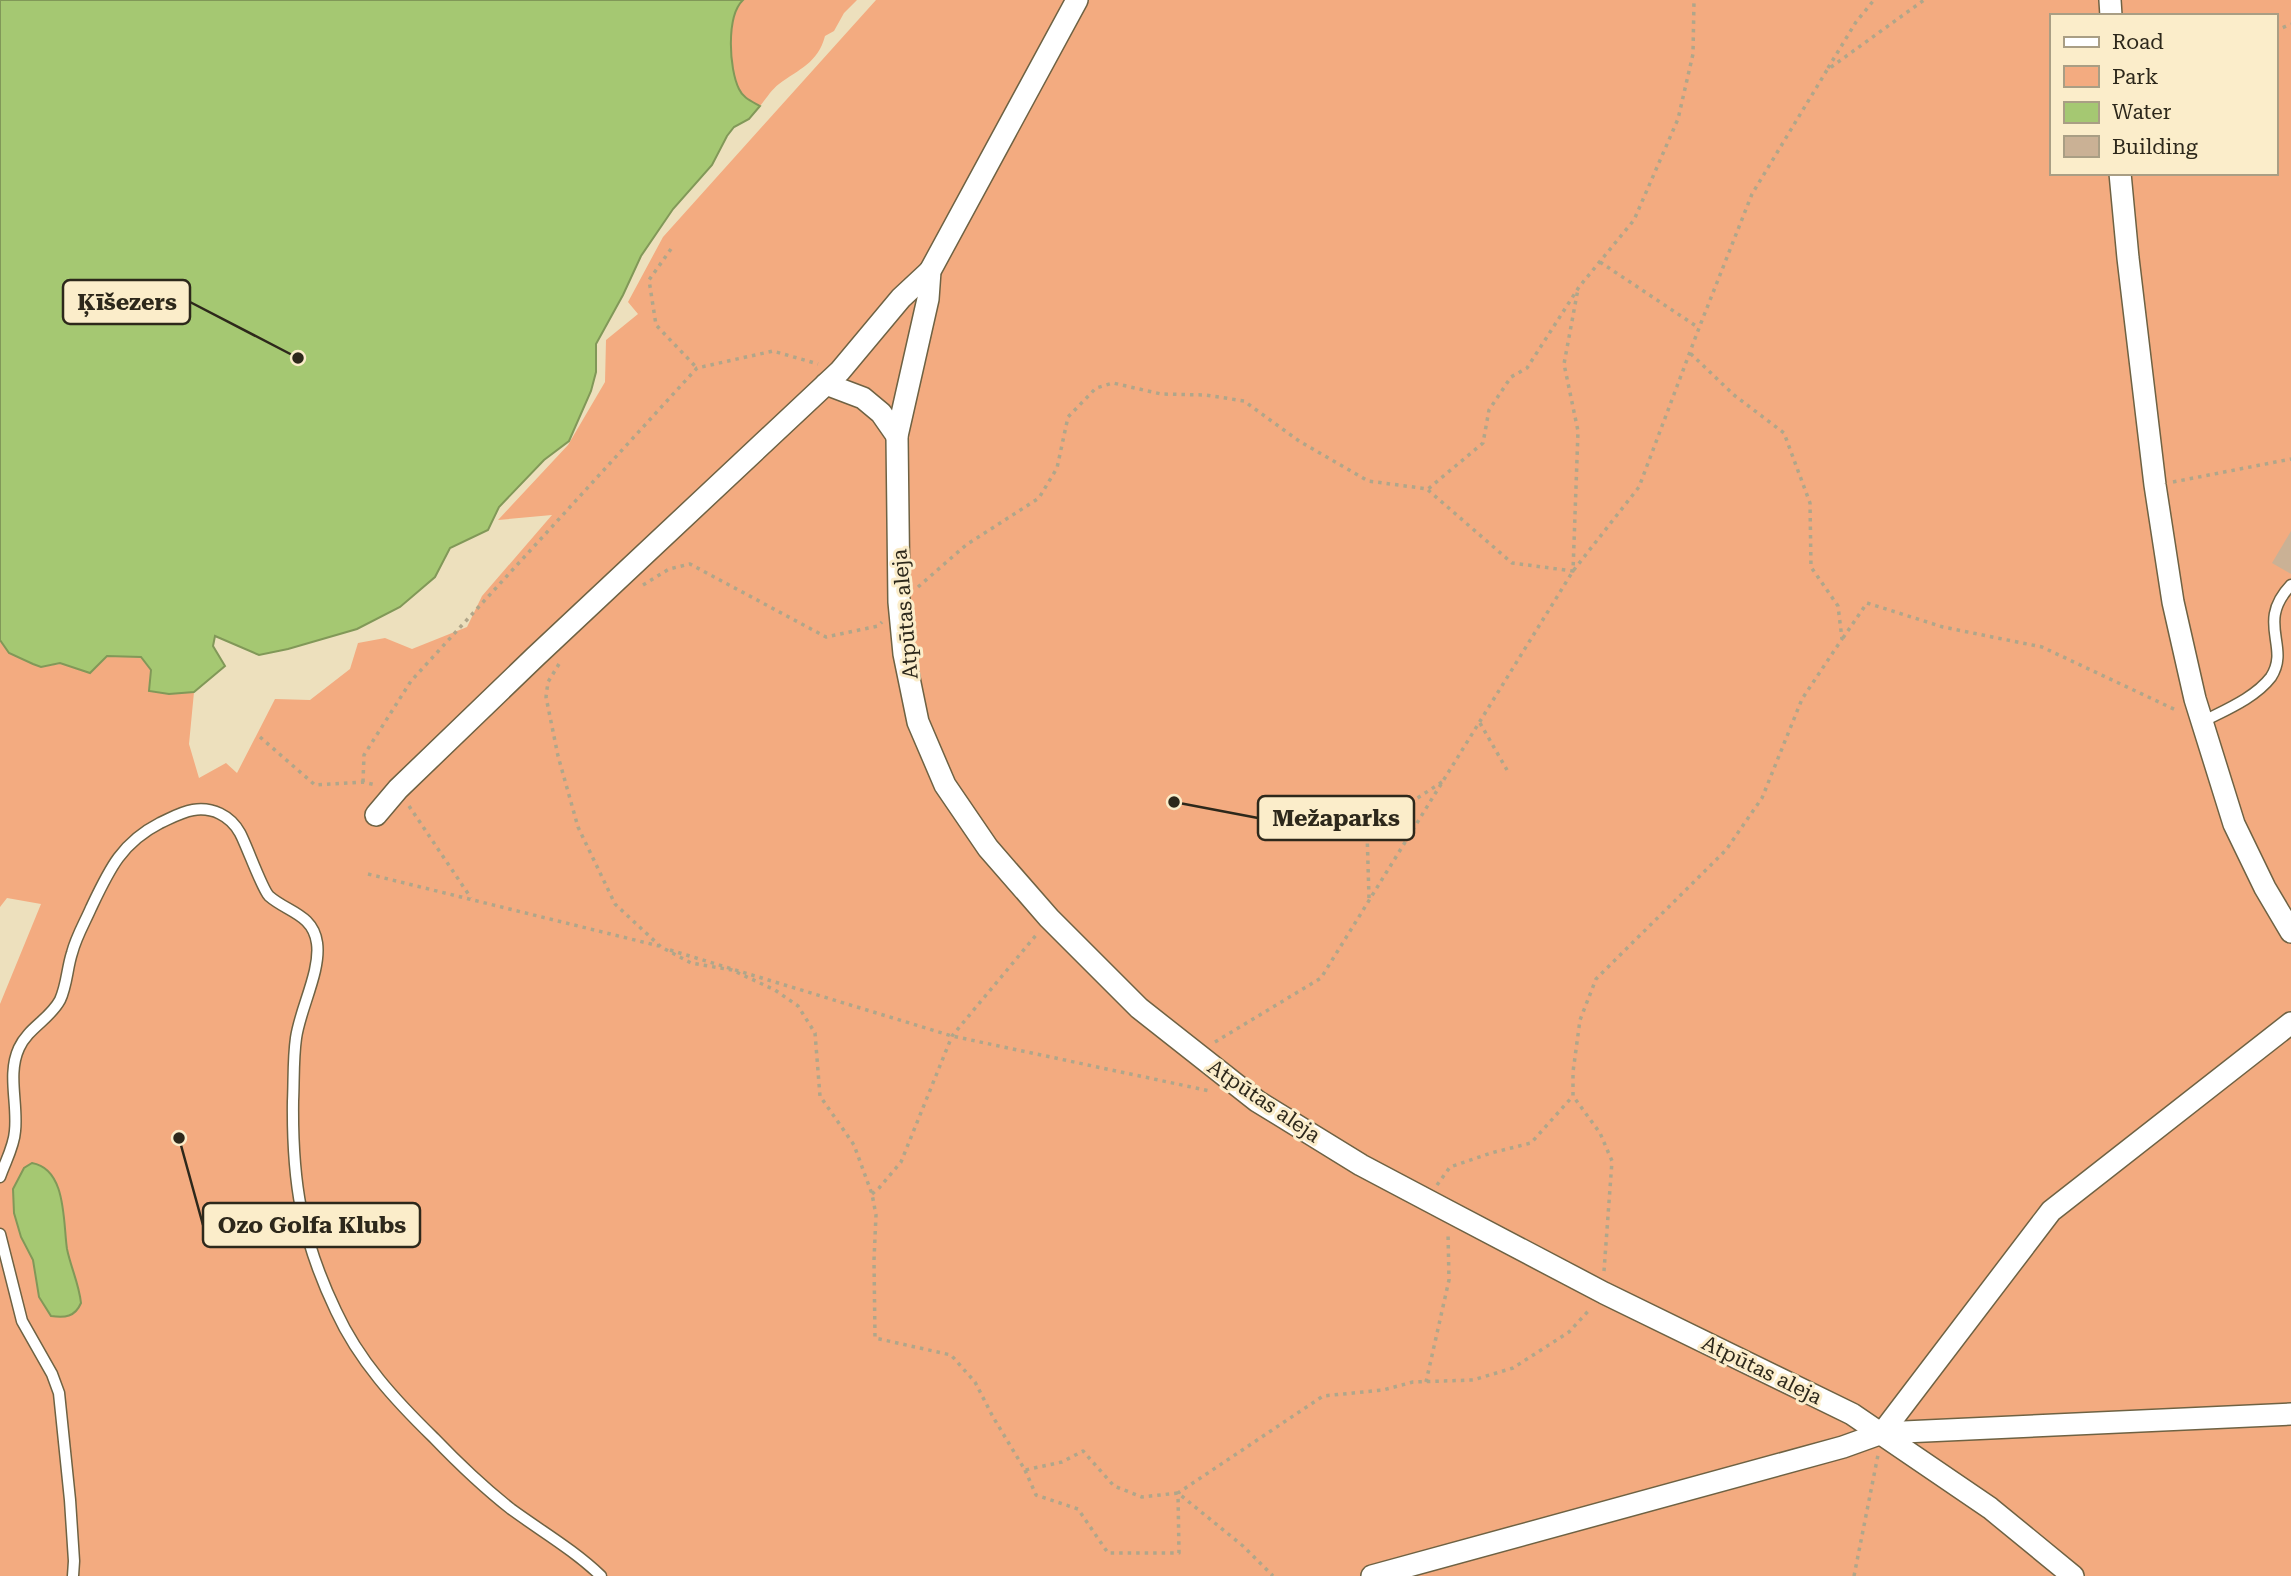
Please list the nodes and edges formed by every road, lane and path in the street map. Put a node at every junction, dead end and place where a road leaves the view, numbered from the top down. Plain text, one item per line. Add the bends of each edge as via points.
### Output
1 (1077, 0) edge
2 (1694, 0) edge
3 (1874, 0) edge
4 (1924, 0) edge
5 (1827, 70) junction
6 (2120, 175) edge
7 (671, 249) dead end
8 (1600, 261) junction
9 (930, 271) junction
10 (1579, 287) junction
11 (1699, 327) junction
12 (1690, 353) junction
13 (697, 368) junction
14 (833, 378) junction
15 (897, 436) junction
16 (2291, 459) edge
17 (2155, 485) junction
18 (1428, 489) junction
19 (1573, 571) junction
20 (2291, 584) edge
21 (637, 589) dead end
22 (899, 602) junction
23 (1842, 639) junction
24 (561, 659) dead end
25 (1479, 722) junction
26 (2202, 722) junction
27 (260, 737) dead end
28 (1507, 770) dead end
29 (363, 782) junction
30 (1443, 782) junction
31 (398, 789) junction
32 (376, 815) dead end
33 (368, 874) dead end
34 (472, 900) junction
35 (1370, 900) junction
36 (1049, 918) junction
37 (2291, 932) edge
38 (661, 947) junction
39 (2291, 1023) edge
40 (952, 1036) junction
41 (1196, 1055) junction
42 (1217, 1093) dead end
43 (1573, 1096) junction
44 (0, 1177) edge
45 (872, 1194) junction
46 (1426, 1199) junction
47 (1448, 1211) junction
48 (0, 1234) edge
49 (1604, 1293) junction
50 (1426, 1382) junction
51 (2291, 1414) edge
52 (1882, 1433) junction
53 (1026, 1470) junction
54 (1178, 1493) junction
55 (72, 1576) edge
56 (601, 1576) edge
57 (1273, 1576) edge
58 (1372, 1576) edge
59 (1854, 1576) edge
60 (2073, 1576) edge

1 - 9 street, Atpūtas aleja
2 - 8 path via 1693,54 1678,119 1634,220
3 - 5 path
4 - 5 path
5 - 11 path via 1752,194
6 - 17 street
7 - 13 path via 649,280 656,324
8 - 10 path
8 - 11 path
9 - 14 street
9 - 15 street, Atpūtas aleja via 928,299
10 - 18 path via 1527,368 1510,377 1489,410 1482,443
10 - 19 path via 1564,364 1578,431
11 - 12 path
12 - 19 path via 1639,487
12 - 23 path via 1784,433 1810,503 1811,567 1838,606
13 - 14 path via 773,351
13 - 29 path via 411,681 364,755
14 - 15 street via 881,413
14 - 31 street
15 - 22 street, Atpūtas aleja
16 - 17 path
17 - 26 street via 2173,602
18 - 19 path via 1512,563
18 - 22 path via 1368,481 1299,441 1244,401 1161,394 1113,383 1096,388 1068,417 1057,468 1039,498 966,545
19 - 25 path
20 - 26 lane via 2274,612 2278,652 2272,676 2257,691
21 - 22 path via 669,569 690,564 826,637 878,626
22 - 36 street, Atpūtas aleja via 918,722 945,785 988,848
23 - 26 path via 1867,603 1943,627 2042,647
23 - 43 path via 1802,699 1762,798 1726,850 1596,979 1580,1020
24 - 38 path via 548,682 546,697 578,827 615,904
25 - 28 path
25 - 30 path
26 - 37 street via 2234,824
27 - 29 path via 315,785
29 - 31 path
30 - 35 path
30 - 35 path via 1367,831
31 - 32 street
31 - 34 path
33 - 34 path
34 - 38 path
35 - 41 path via 1321,978
36 - 40 path
36 - 41 street, Atpūtas aleja via 1139,1008
38 - 40 path
38 - 45 path via 691,963 732,970 799,1006 815,1033 820,1096 854,1145
39 - 52 street via 2051,1211
40 - 42 path
40 - 45 path via 901,1162
41 - 46 street, Atpūtas aleja via 1257,1101
43 - 46 path via 1531,1143 1450,1167
43 - 49 path via 1600,1133 1612,1161
44 - 56 lane via 15,1138 13,1078 19,1048 59,1001 76,941 109,871 132,842 175,816 197,809 222,814 236,826 267,894 304,917 317,942 295,1044 293,1163 304,1226 335,1311 375,1376 455,1460
45 - 53 path via 876,1214 875,1338 951,1355 975,1382
46 - 47 street, Atpūtas aleja
47 - 49 street, Atpūtas aleja
47 - 50 path via 1449,1280
48 - 55 lane via 22,1321 59,1393
49 - 50 path via 1569,1332 1513,1368 1473,1380
49 - 52 street, Atpūtas aleja
50 - 54 path via 1324,1396
51 - 52 street
52 - 58 street
52 - 59 path
52 - 60 street, Atpūtas aleja via 1990,1508
53 - 54 path via 1062,1462 1083,1451 1114,1486 1142,1497
53 - 54 path via 1036,1495 1078,1509 1108,1553 1179,1553
54 - 57 path

